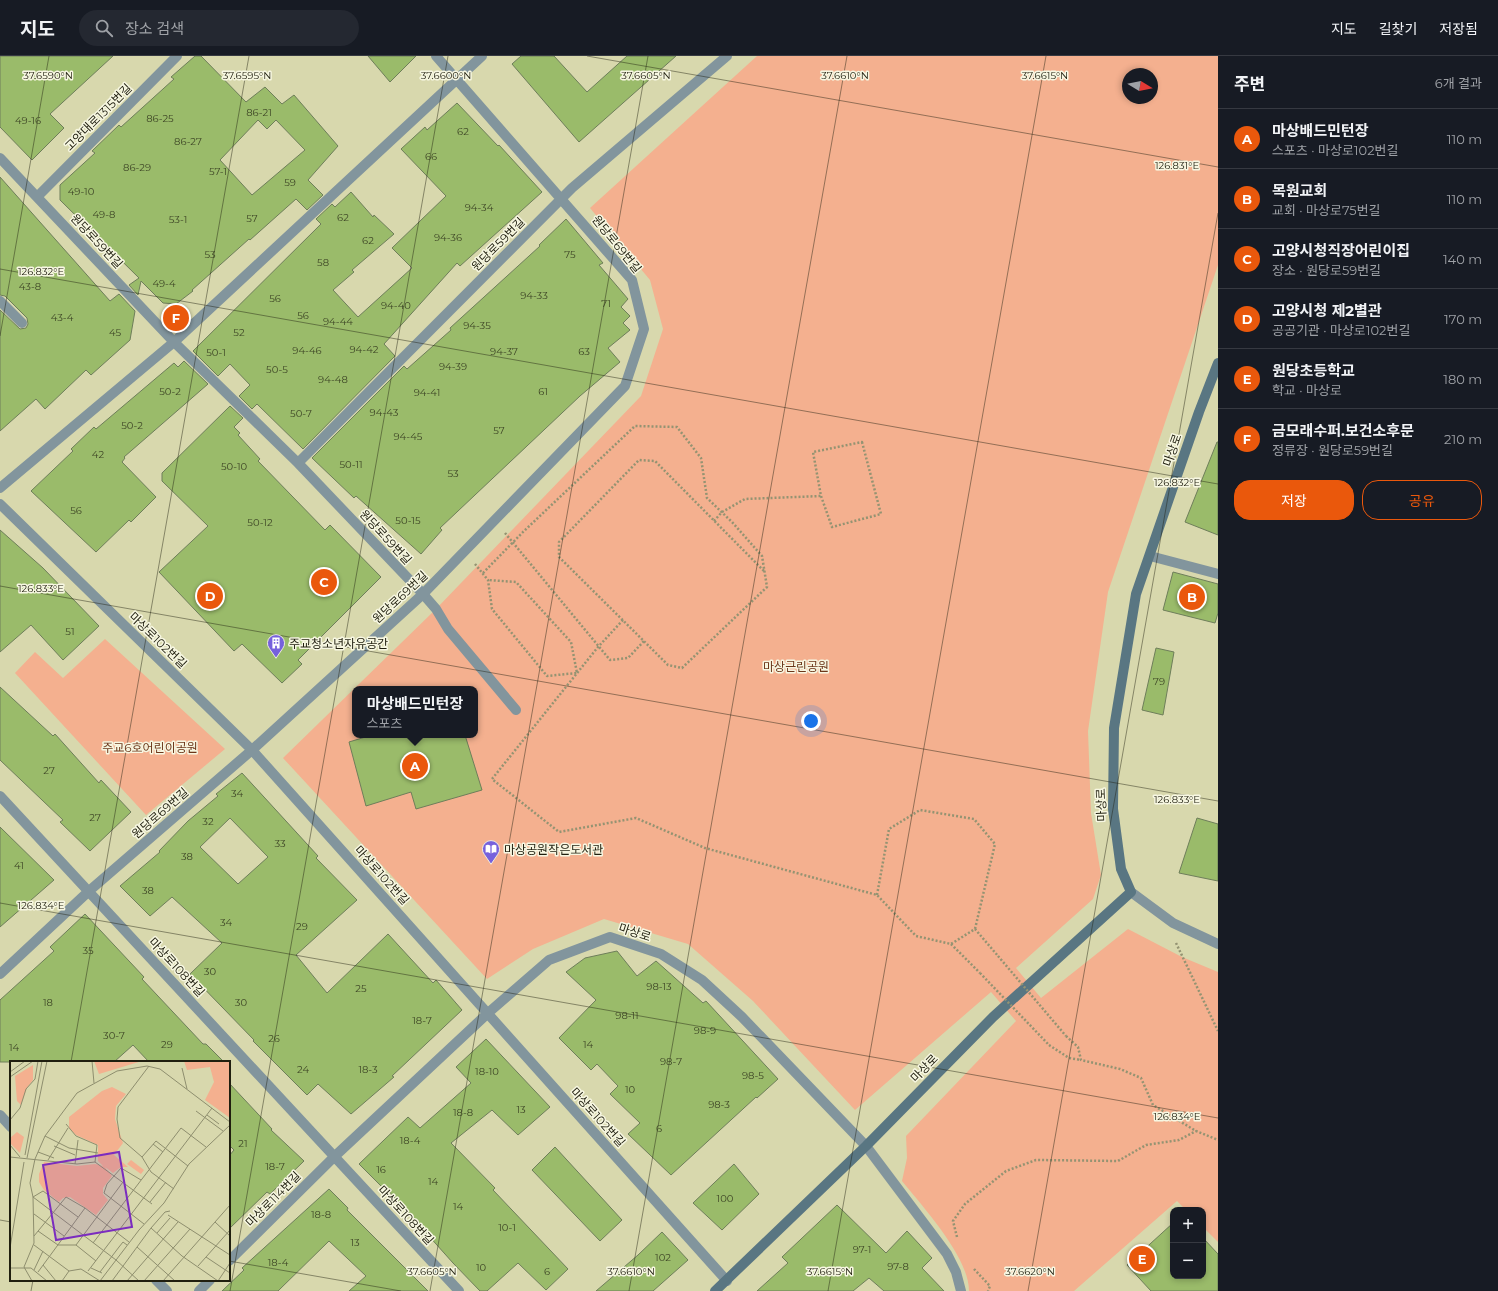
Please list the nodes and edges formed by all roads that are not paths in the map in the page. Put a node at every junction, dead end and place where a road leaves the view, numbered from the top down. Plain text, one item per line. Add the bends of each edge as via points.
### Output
1 (177, 56) edge
2 (436, 56) edge
3 (482, 56) edge
4 (727, 56) edge
5 (457, 80) junction
6 (0, 158) edge
7 (38, 196) junction
8 (561, 199) junction
9 (0, 301) edge
10 (22, 323) dead end
11 (174, 342) junction
12 (1218, 363) edge
13 (298, 463) junction
14 (0, 488) edge
15 (0, 504) edge
16 (1150, 556) junction
17 (1218, 574) edge
18 (423, 594) junction
19 (516, 710) dead end
20 (252, 750) junction
21 (0, 796) edge
22 (89, 891) junction
23 (1130, 892) junction
24 (1218, 944) edge
25 (0, 974) edge
26 (488, 1014) junction
27 (0, 1115) edge
28 (10, 1125) edge
29 (866, 1146) junction
30 (335, 1156) junction
31 (230, 1260) edge
32 (157, 1281) edge
33 (209, 1281) edge
34 (727, 1281) junction
35 (167, 1291) edge
36 (199, 1291) edge
37 (459, 1291) edge
38 (716, 1291) edge
39 (961, 1291) edge

1 - 7 street, 고양대로1315번길
2 - 5 street, 원당로69번길
3 - 5 street
4 - 8 street, 원당로59번길
5 - 8 street, 원당로69번길
5 - 11 street
6 - 7 street, 원당로59번길
7 - 11 street, 원당로59번길
8 - 13 street, 원당로59번길
8 - 18 street, 원당로69번길 via 632,280 644,329 625,386
9 - 10 street
11 - 13 street, 원당로59번길
11 - 14 street
12 - 16 street, 마상로
13 - 18 street, 원당로59번길
15 - 20 street, 마상로102번길
16 - 17 street
16 - 23 street, 마상로 via 1136,594 1114,728 1113,809 1121,869
18 - 19 street, 원당로59번길 via 448,629
18 - 20 street, 원당로69번길
20 - 22 street, 원당로69번길
20 - 26 street, 마상로102번길
21 - 22 street, 마상로108번길
22 - 25 street, 원당로69번길
22 - 30 street, 마상로108번길
23 - 24 street via 1173,923
23 - 29 street, 마상로 via 992,1017
26 - 29 street, 마상로 via 549,960 610,937 661,954 702,980 742,1017
26 - 30 street
26 - 34 street, 마상로102번길
27 - 28 street
29 - 34 street, 마상로
29 - 39 street, 마상로 via 947,1254 956,1272
30 - 31 street, 마상로114번길
30 - 37 street, 마상로108번길
32 - 35 street
33 - 36 street
34 - 38 street, 마상로

